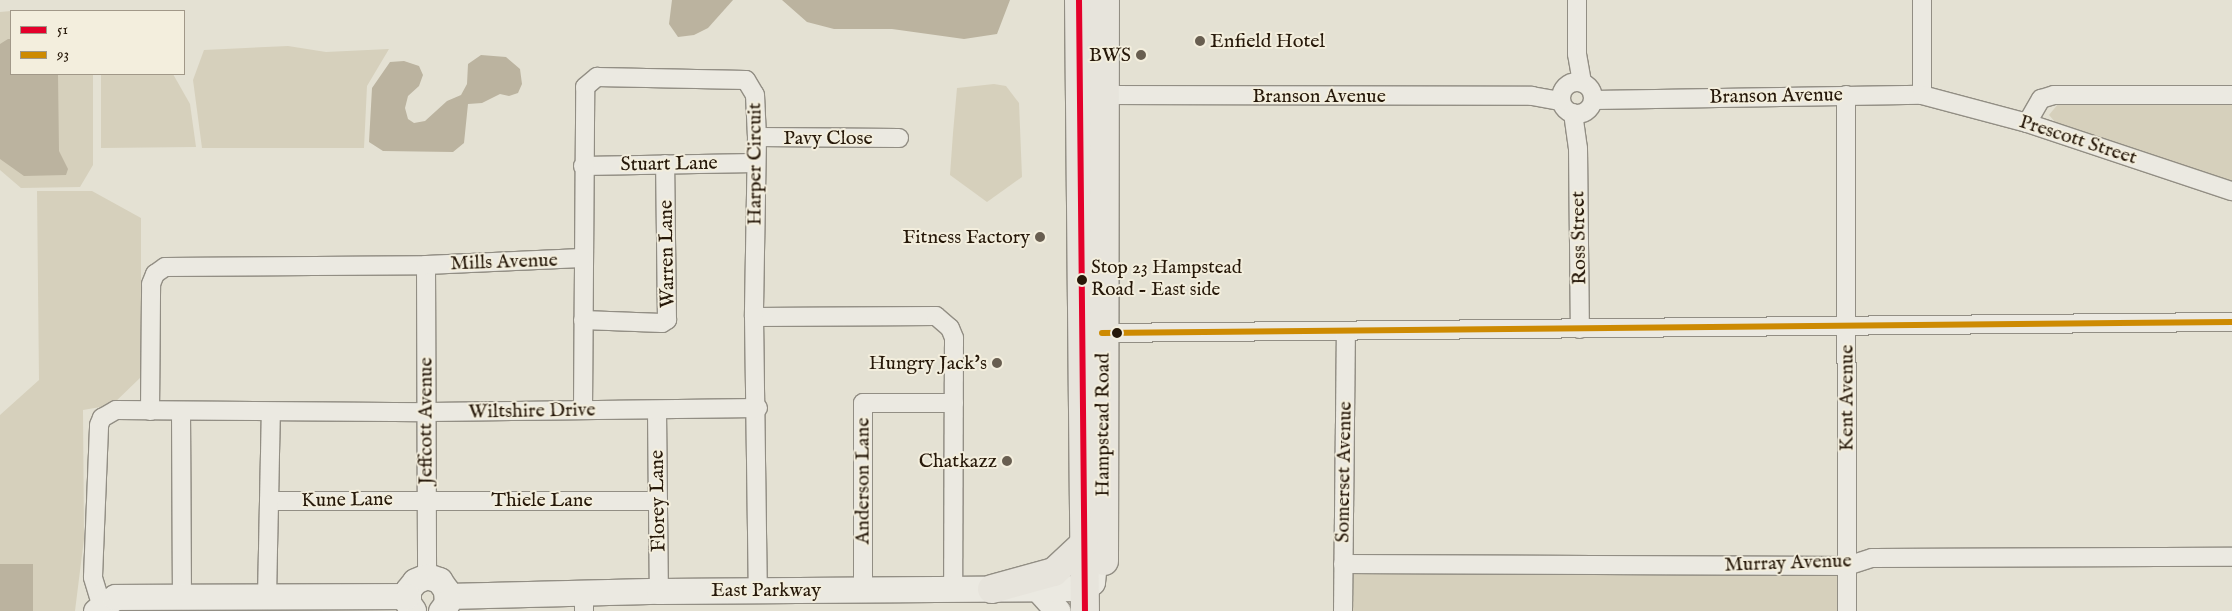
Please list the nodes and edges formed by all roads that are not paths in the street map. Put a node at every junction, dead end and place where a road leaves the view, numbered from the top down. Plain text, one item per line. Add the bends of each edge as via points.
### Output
1 (1079, 0) edge
2 (1105, 0) edge
3 (1577, 0) edge
4 (1922, 0) edge
5 (1092, 95) junction
6 (1846, 95) junction
7 (1922, 95) junction
8 (2232, 95) edge
9 (1577, 96) junction
10 (2027, 123) junction
11 (757, 137) junction
12 (899, 138) dead end
13 (756, 163) junction
14 (665, 164) junction
15 (583, 166) junction
16 (2232, 191) edge
17 (582, 258) junction
18 (426, 265) junction
19 (754, 317) junction
20 (583, 320) junction
21 (2232, 322) edge
22 (1847, 327) junction
23 (1580, 329) junction
24 (1346, 332) junction
25 (1102, 333) junction
26 (954, 403) junction
27 (758, 408) junction
28 (583, 410) junction
29 (150, 411) junction
30 (182, 411) junction
31 (657, 411) junction
32 (271, 412) junction
33 (428, 412) junction
34 (425, 499) junction
35 (658, 500) junction
36 (269, 501) junction
37 (1094, 541) junction
38 (2232, 557) edge
39 (1344, 564) junction
40 (1847, 566) junction
41 (427, 576) junction
42 (1037, 588) junction
43 (953, 589) junction
44 (992, 589) junction
45 (758, 590) junction
46 (863, 590) junction
47 (659, 591) junction
48 (182, 597) junction
49 (267, 597) junction
50 (1085, 600) edge
51 (584, 602) edge
52 (411, 604) edge
53 (444, 604) edge
54 (99, 608) edge
55 (1058, 611) edge
56 (1104, 611) edge
57 (1343, 611) edge
58 (1847, 611) edge

1 - 5 highway, Hampstead Road
2 - 5 highway, Hampstead Road
3 - 9 street, Ross Street
4 - 7 street
5 - 9 street, Branson Avenue
5 - 25 highway, Hampstead Road
5 - 37 highway, Hampstead Road
6 - 7 street, Branson Avenue
6 - 9 street, Branson Avenue
6 - 22 street, Kent Avenue
7 - 10 street, Prescott Street
8 - 10 street via 2054,96 2041,99
9 - 23 street, Ross Street
10 - 16 street, Prescott Street
11 - 12 street, Pavy Close
11 - 13 street, Harper Circuit
11 - 15 street, Harper Circuit via 755,95 746,80 597,77 586,87 584,97
13 - 14 street, Stuart Lane
13 - 19 street, Harper Circuit
14 - 15 street, Stuart Lane
14 - 20 street, Warren Lane via 667,320 662,323
15 - 17 street, Harper Circuit
17 - 18 street, Mills Avenue
17 - 20 street, Harper Circuit
18 - 29 street, Mills Avenue via 165,267 155,274 151,284
18 - 33 street, Jeffcott Avenue
19 - 26 street via 936,316 950,328 954,338
19 - 27 street, Harper Circuit
20 - 28 street, Harper Circuit
21 - 22 street
22 - 23 street
22 - 40 street, Kent Avenue
23 - 24 street
24 - 25 street
24 - 39 street, Somerset Avenue
25 - 37 highway, Hampstead Road
26 - 43 street
26 - 46 street, Anderson Lane via 863,402
27 - 31 street, Wiltshire Drive
27 - 45 street, Harper Circuit
28 - 31 street, Wiltshire Drive
28 - 33 street, Wiltshire Drive
29 - 30 street, Wiltshire Drive
29 - 54 street, Wiltshire Drive via 116,410 102,418 99,425 93,577
30 - 32 street, Wiltshire Drive
30 - 48 street
31 - 35 street, Florey Lane
32 - 33 street, Wiltshire Drive
32 - 36 street
33 - 34 street, Jeffcott Avenue
34 - 35 street, Thiele Lane
34 - 36 street, Kune Lane
34 - 41 street, Jeffcott Avenue
35 - 47 street, Florey Lane
36 - 49 street
37 - 44 highway via 1054,572
37 - 50 highway, Hampstead Road
37 - 56 highway, Hampstead Road
38 - 40 street, Murray Avenue via 1872,558
39 - 40 street, Murray Avenue
39 - 57 street, Somerset Avenue
40 - 58 street, Kent Avenue
41 - 52 street via 411,585
41 - 53 street via 444,584
42 - 44 street, East Parkway
42 - 50 street, East Parkway
42 - 55 street
43 - 44 street, East Parkway
43 - 46 street, East Parkway
45 - 46 street, East Parkway
45 - 47 street, East Parkway
47 - 51 street, East Parkway
48 - 49 street
48 - 54 street via 115,597
49 - 52 street
51 - 53 street, East Parkway

